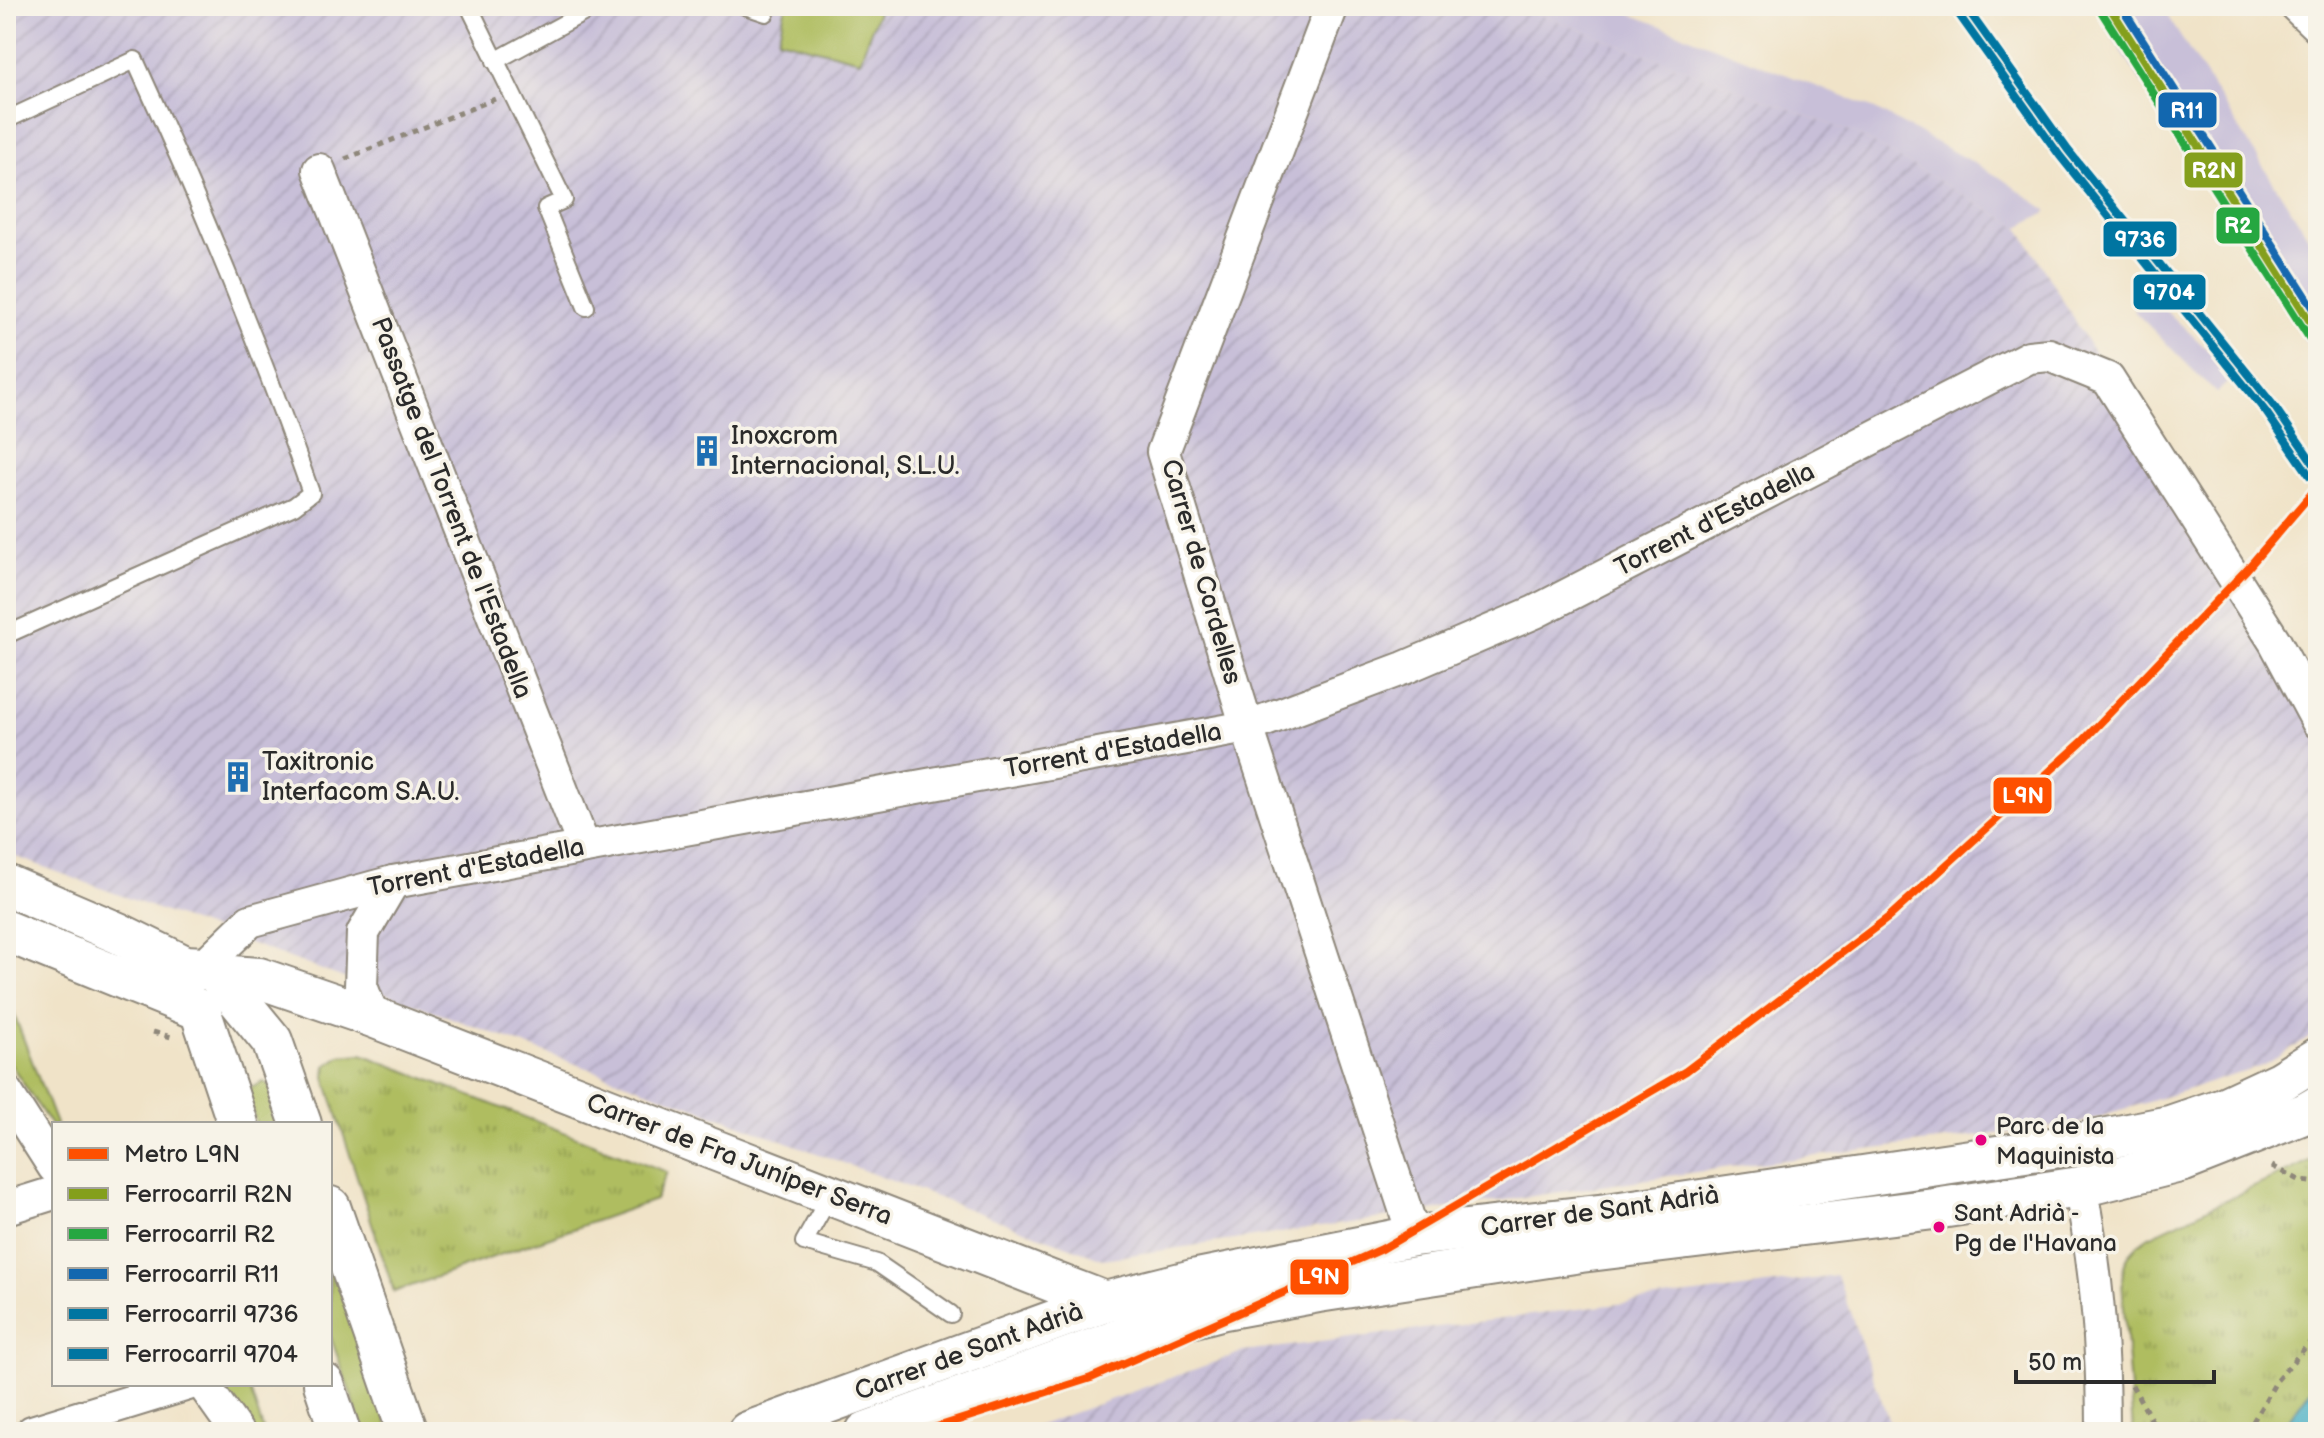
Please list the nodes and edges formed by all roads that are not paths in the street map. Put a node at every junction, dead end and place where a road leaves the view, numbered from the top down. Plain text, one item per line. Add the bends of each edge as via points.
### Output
1 (469, 6) edge
2 (596, 6) edge
3 (745, 6) edge
4 (1332, 6) edge
5 (2296, 6) edge
6 (766, 13) dead end
7 (2318, 27) edge
8 (495, 61) junction
9 (6, 120) edge
10 (319, 170) road end
11 (586, 307) dead end
12 (6, 635) edge
13 (2318, 722) edge
14 (1247, 727) junction
15 (584, 847) junction
16 (393, 882) junction
17 (6, 885) edge
18 (6, 931) edge
19 (203, 969) junction
20 (156, 993) junction
21 (373, 1017) junction
22 (2318, 1058) edge
23 (6, 1092) edge
24 (2318, 1106) edge
25 (237, 1122) edge
26 (300, 1122) edge
27 (2072, 1145) junction
28 (52, 1164) edge
29 (2080, 1187) junction
30 (52, 1194) edge
31 (830, 1195) junction
32 (6, 1208) edge
33 (332, 1213) edge
34 (1414, 1236) junction
35 (1105, 1302) junction
36 (951, 1314) dead end
37 (182, 1386) edge
38 (204, 1386) edge
39 (325, 1386) edge
40 (32, 1432) edge
41 (237, 1432) edge
42 (340, 1432) edge
43 (408, 1432) edge
44 (748, 1432) edge
45 (866, 1432) edge
46 (2103, 1432) edge

1 - 8 lane
2 - 8 lane
3 - 6 lane
4 - 14 street, Carrer de Cordelles via 1163,452
5 - 7 street
8 - 11 lane via 564,200 546,208
9 - 12 lane via 135,60 254,337 311,493 294,506
10 - 15 street, Passatge del Torrent de l'Estadella
13 - 14 street, Torrent d'Estadella via 2275,642 2108,379 2049,355 2029,357 1535,612
14 - 15 street, Torrent d'Estadella
14 - 34 street, Carrer de Cordelles
15 - 16 street, Torrent d'Estadella
16 - 19 street, Torrent d'Estadella via 250,921
16 - 21 street via 363,933 361,986
17 - 19 street, Carrer de Fra Juníper Serra
18 - 20 street
19 - 20 street, Torrent d'Estadella via 185,984
19 - 21 street, Carrer de Fra Juníper Serra via 259,978
19 - 26 street via 272,1041
20 - 25 street via 200,1010
21 - 31 street, Carrer de Fra Juníper Serra
22 - 27 street, Carrer de Sant Adrià via 2223,1108 2170,1126
23 - 28 street
24 - 29 street, Carrer de Sant Adrià via 2184,1161
27 - 29 street
27 - 34 street, Carrer de Sant Adrià via 1607,1214
29 - 45 street, Carrer de Sant Adrià via 1581,1252 1224,1309 1142,1331
29 - 46 street via 2097,1285
30 - 32 street
31 - 35 street, Carrer de Fra Juníper Serra
31 - 36 lane via 804,1242 877,1263
33 - 43 street
34 - 35 street, Carrer de Sant Adrià
35 - 44 street, Carrer de Sant Adrià
37 - 40 street
38 - 41 street
39 - 42 street

